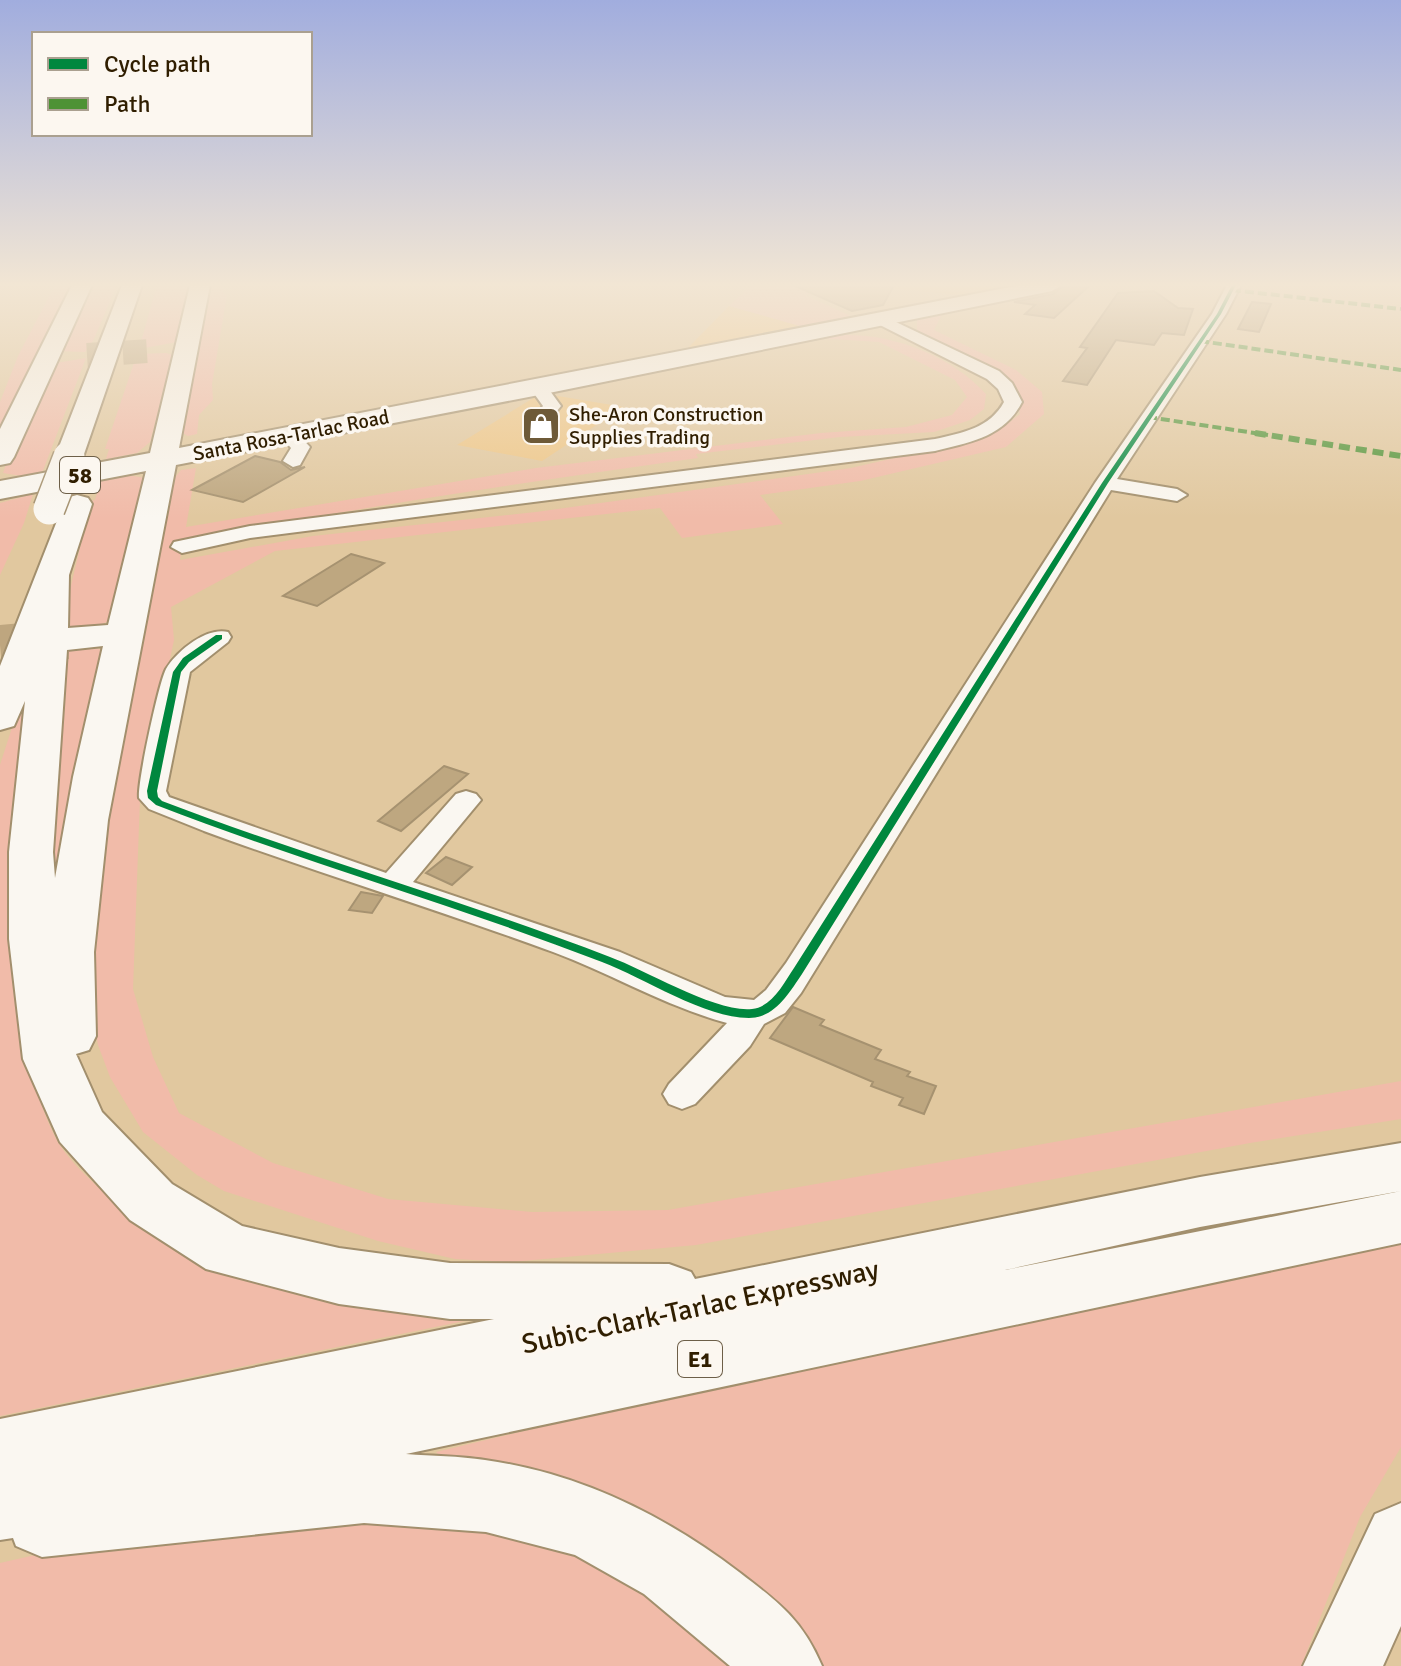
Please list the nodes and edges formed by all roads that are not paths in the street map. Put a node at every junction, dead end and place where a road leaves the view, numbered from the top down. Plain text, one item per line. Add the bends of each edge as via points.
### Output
1 (44, 363) edge
2 (109, 363) edge
3 (119, 363) edge
4 (184, 363) edge
5 (664, 363) edge
6 (954, 363) edge
7 (966, 363) edge
8 (1186, 363) edge
9 (539, 388) junction
10 (546, 413) dead end
11 (924, 439) junction
12 (82, 454) junction
13 (858, 454) junction
14 (0, 457) edge
15 (160, 460) junction
16 (710, 474) junction
17 (1105, 483) junction
18 (0, 490) edge
19 (1177, 495) dead end
20 (181, 553) dead end
21 (28, 589) junction
22 (123, 634) junction
23 (219, 637) dead end
24 (67, 639) tunnel mouth
25 (0, 655) edge
26 (0, 718) edge
27 (466, 800) dead end
28 (391, 887) junction
29 (752, 1014) junction
30 (682, 1094) dead end
31 (80, 1126) junction
32 (1401, 1167) edge
33 (1401, 1217) edge
34 (808, 1283) junction
35 (0, 1454) edge
36 (0, 1504) edge
37 (0, 1525) edge
38 (1401, 1540) edge
39 (782, 1666) edge
40 (1343, 1666) edge

1 - 14 highway
2 - 12 highway
3 - 12 highway
4 - 15 highway
5 - 9 highway, Santa Rosa-Tarlac Road / 58
6 - 11 street via 991,388 994,410 973,426
7 - 13 street via 1006,387 1013,402 1001,423 935,445
8 - 17 street
9 - 10 street via 552,406
9 - 15 highway, Santa Rosa-Tarlac Road / 58 via 291,448
11 - 13 street
11 - 16 street via 746,451 721,459
12 - 21 highway, bridge
13 - 16 street
15 - 18 highway, Santa Rosa-Tarlac Road / 58
15 - 22 highway
16 - 20 street via 309,526
17 - 19 street
17 - 29 street via 798,971 775,1004
21 - 25 highway
21 - 26 highway via 32,624
21 - 31 highway via 33,939 50,1059
22 - 24 highway
22 - 31 highway via 82,848 70,971 69,1021
23 - 28 street via 177,672 153,798 254,841
27 - 28 street
28 - 29 street via 609,960 724,1010
29 - 30 street
31 - 34 highway via 151,1202 228,1250 339,1276 450,1291 632,1294
32 - 34 highway, Subic-Clark-Tarlac Expressway / E1 via 1200,1202
33 - 36 highway, Subic-Clark-Tarlac Expressway / E1
34 - 35 highway, Subic-Clark-Tarlac Expressway / E1
37 - 39 highway via 364,1487 486,1496 587,1521 671,1567 751,1630
38 - 40 highway

